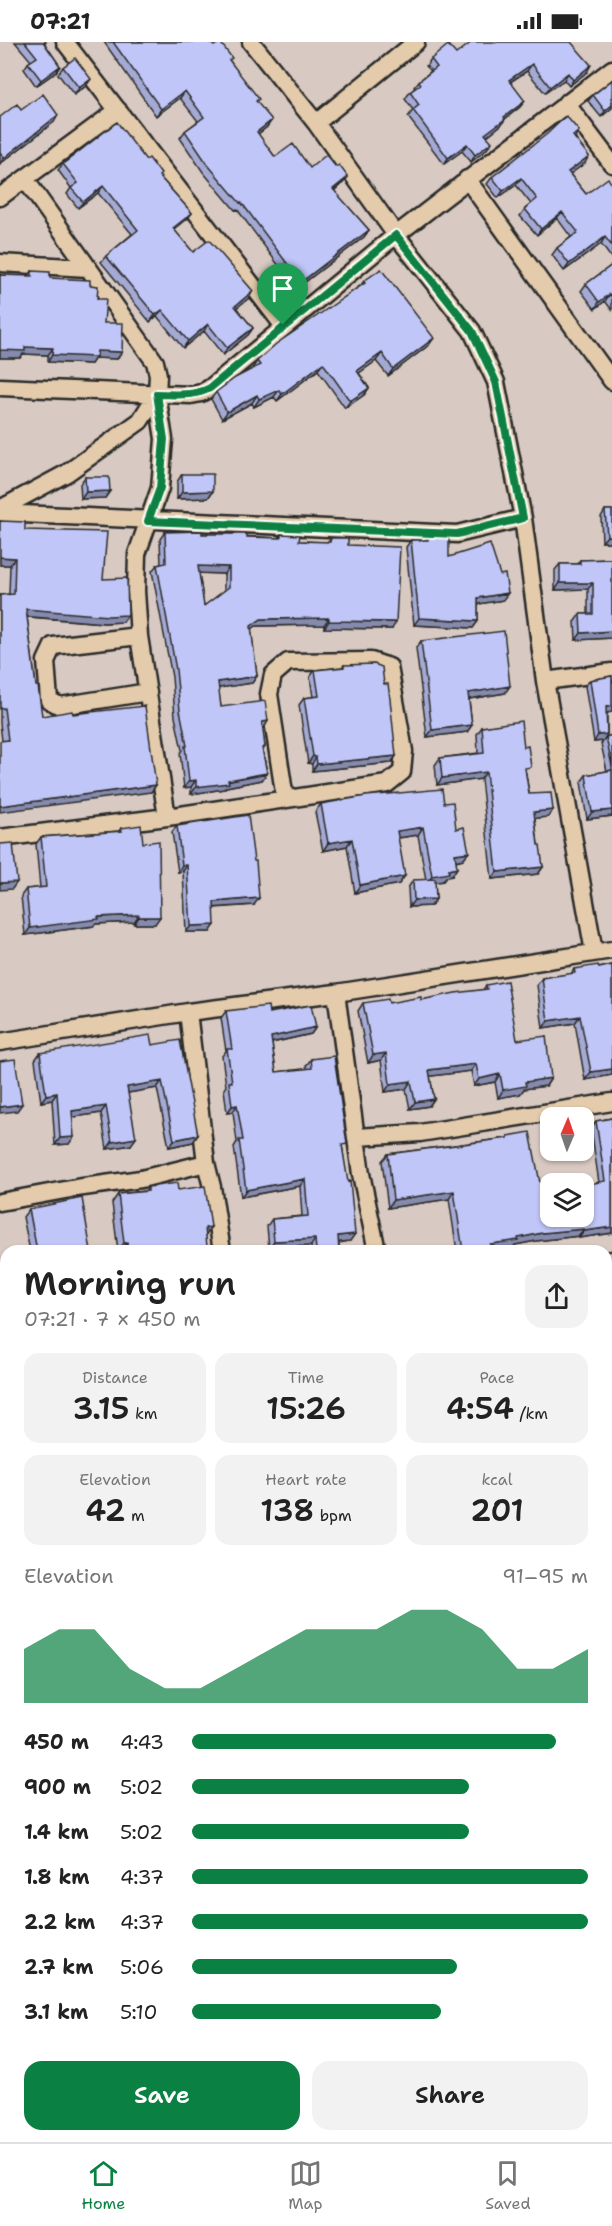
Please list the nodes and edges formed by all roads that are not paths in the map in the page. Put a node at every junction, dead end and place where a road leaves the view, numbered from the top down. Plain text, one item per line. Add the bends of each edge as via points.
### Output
1 (65, 42) edge
2 (251, 42) edge
3 (416, 42) edge
4 (612, 69) edge
5 (566, 104) junction
6 (118, 110) junction
7 (316, 123) junction
8 (612, 164) edge
9 (25, 179) junction
10 (467, 179) junction
11 (0, 197) edge
12 (396, 235) junction
13 (0, 263) edge
14 (88, 268) junction
15 (283, 325) junction
16 (612, 381) edge
17 (0, 387) edge
18 (157, 394) junction
19 (0, 511) edge
20 (523, 518) junction
21 (148, 521) junction
22 (139, 636) junction
23 (612, 672) edge
24 (545, 681) junction
25 (148, 692) junction
26 (285, 799) junction
27 (167, 817) junction
28 (0, 838) edge
29 (612, 950) edge
30 (594, 952) junction
31 (336, 993) junction
32 (188, 1012) junction
33 (0, 1042) edge
34 (612, 1102) edge
35 (357, 1137) junction
36 (206, 1163) junction
37 (0, 1202) edge
38 (221, 1245) edge
39 (376, 1245) edge

1 - 6 street
2 - 7 street
3 - 7 street
4 - 5 street
5 - 8 street
5 - 10 street
6 - 9 street
6 - 15 street
7 - 12 street
9 - 11 street
9 - 14 street
10 - 12 street
10 - 16 street
12 - 15 street
12 - 20 street via 472,331 496,382
13 - 14 street
14 - 18 street via 155,362
15 - 18 street via 201,393
17 - 18 street
18 - 19 street via 140,421 67,473
18 - 21 street via 164,439 160,488
19 - 21 street
20 - 21 street via 457,534
20 - 24 street
21 - 22 street via 137,554
22 - 25 street
22 - 25 street via 53,646 46,661 49,700 60,706
23 - 24 street
24 - 30 street
25 - 27 street
26 - 26 street via 269,694 273,675 288,662 371,661 389,667 404,751 402,772 387,784
26 - 27 street
27 - 28 street
29 - 30 street
30 - 31 street
31 - 32 street
31 - 35 street
32 - 33 street
32 - 36 street
34 - 35 street via 420,1133
35 - 39 street
36 - 37 street via 141,1179
36 - 38 street

